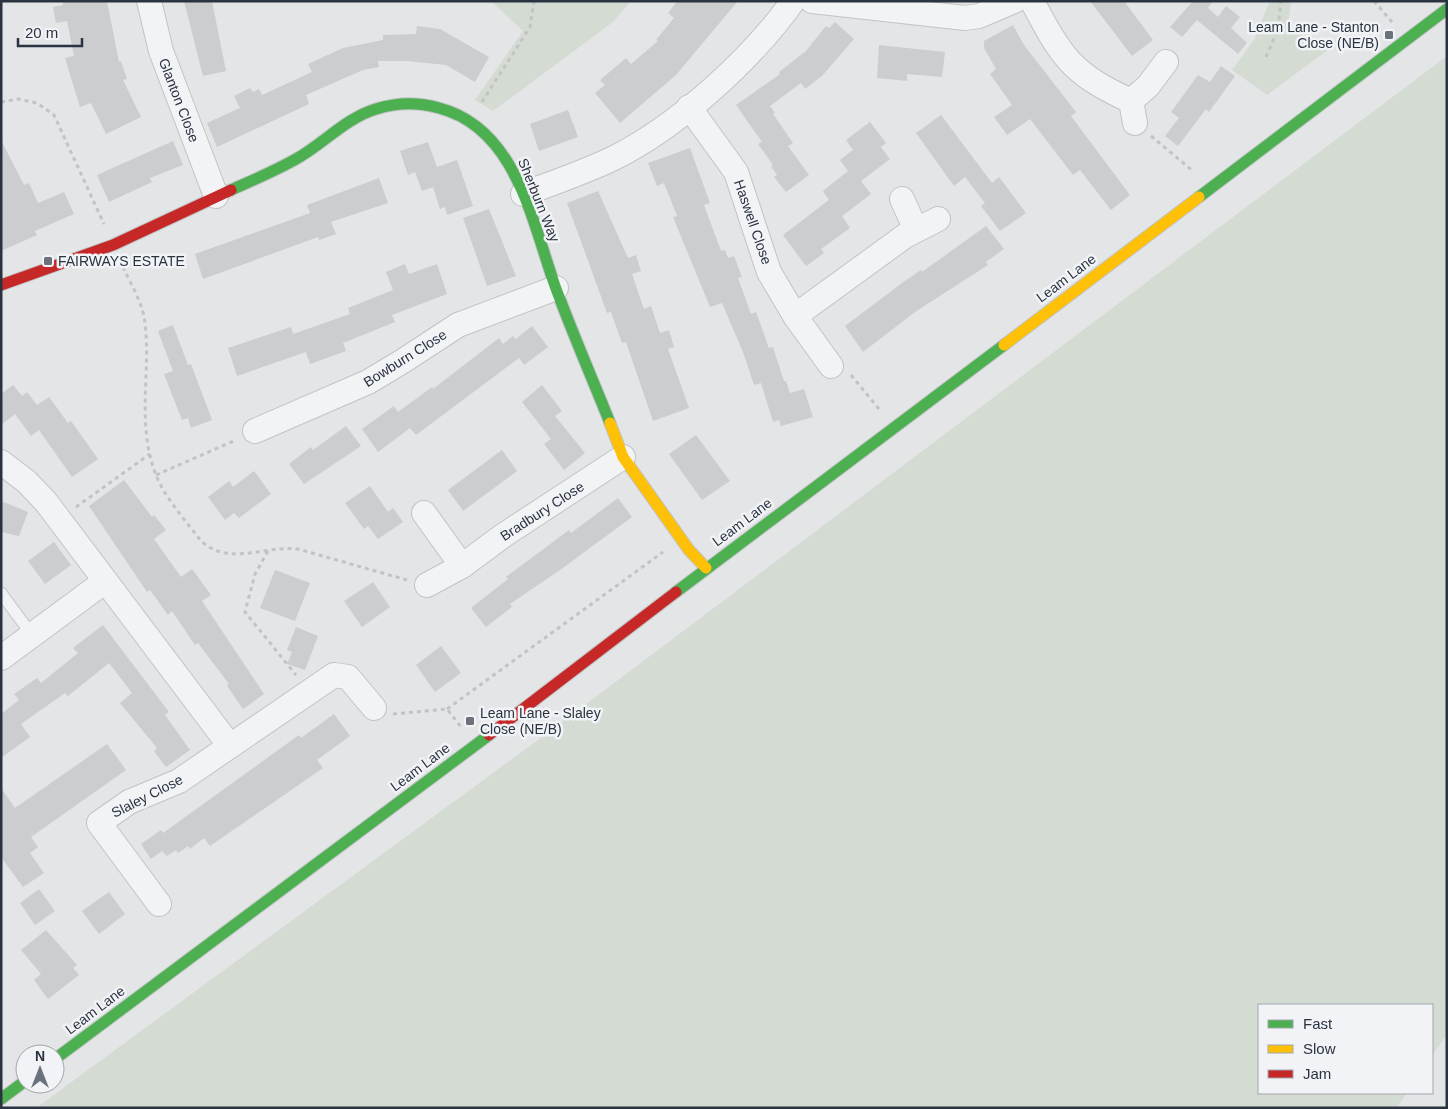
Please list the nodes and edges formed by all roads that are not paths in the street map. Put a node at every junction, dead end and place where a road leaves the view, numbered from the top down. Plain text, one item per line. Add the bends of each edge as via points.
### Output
1 (149, 1) edge
2 (793, 1) edge
3 (812, 1) edge
4 (1014, 1) edge
5 (1032, 1) edge
6 (1447, 9) edge
7 (1166, 62) dead end
8 (689, 107) junction
9 (523, 194) junction
10 (216, 196) junction
11 (902, 199) dead end
12 (938, 220) dead end
13 (916, 230) junction
14 (1, 285) edge
15 (556, 288) junction
16 (794, 316) junction
17 (830, 366) road end
18 (255, 431) road end
19 (623, 457) junction
20 (4, 468) edge
21 (424, 513) dead end
22 (462, 566) junction
23 (706, 568) junction
24 (104, 582) junction
25 (427, 585) road end
26 (1, 593) edge
27 (32, 635) junction
28 (1, 658) edge
29 (374, 708) road end
30 (230, 746) junction
31 (160, 904) dead end
32 (65, 1051) edge
33 (15, 1088) edge
34 (1, 1099) edge

1 - 10 street, Glanton Close via 161,51
2 - 8 street via 769,35 748,57
3 - 4 street via 965,18 979,16
5 - 7 street via 1058,48 1080,74 1133,112
6 - 23 main road, Leam Lane
8 - 9 street via 616,157
8 - 16 street, Haswell Close via 736,172 770,272
9 - 10 main road, Sherburn Way via 496,143 470,121 456,112 422,103 405,103 376,109 344,125 297,159
9 - 15 main road, Sherburn Way
10 - 14 main road, Sherburn Way via 114,245
11 - 13 street
12 - 13 street
13 - 16 street
15 - 18 street, Bowburn Close via 458,325 368,382
15 - 19 main road, Sherburn Way
16 - 17 street, Haswell Close
19 - 22 street, Bradbury Close
19 - 23 main road, Sherburn Way via 689,550
20 - 24 street via 27,482 60,519
21 - 22 street
22 - 25 street, Bradbury Close
23 - 32 main road, Leam Lane
24 - 27 street
24 - 30 street
26 - 27 lane
27 - 28 street
29 - 30 street, Slaley Close via 348,677 334,675
30 - 31 street, Slaley Close via 179,782 129,802 99,823
33 - 34 main road

